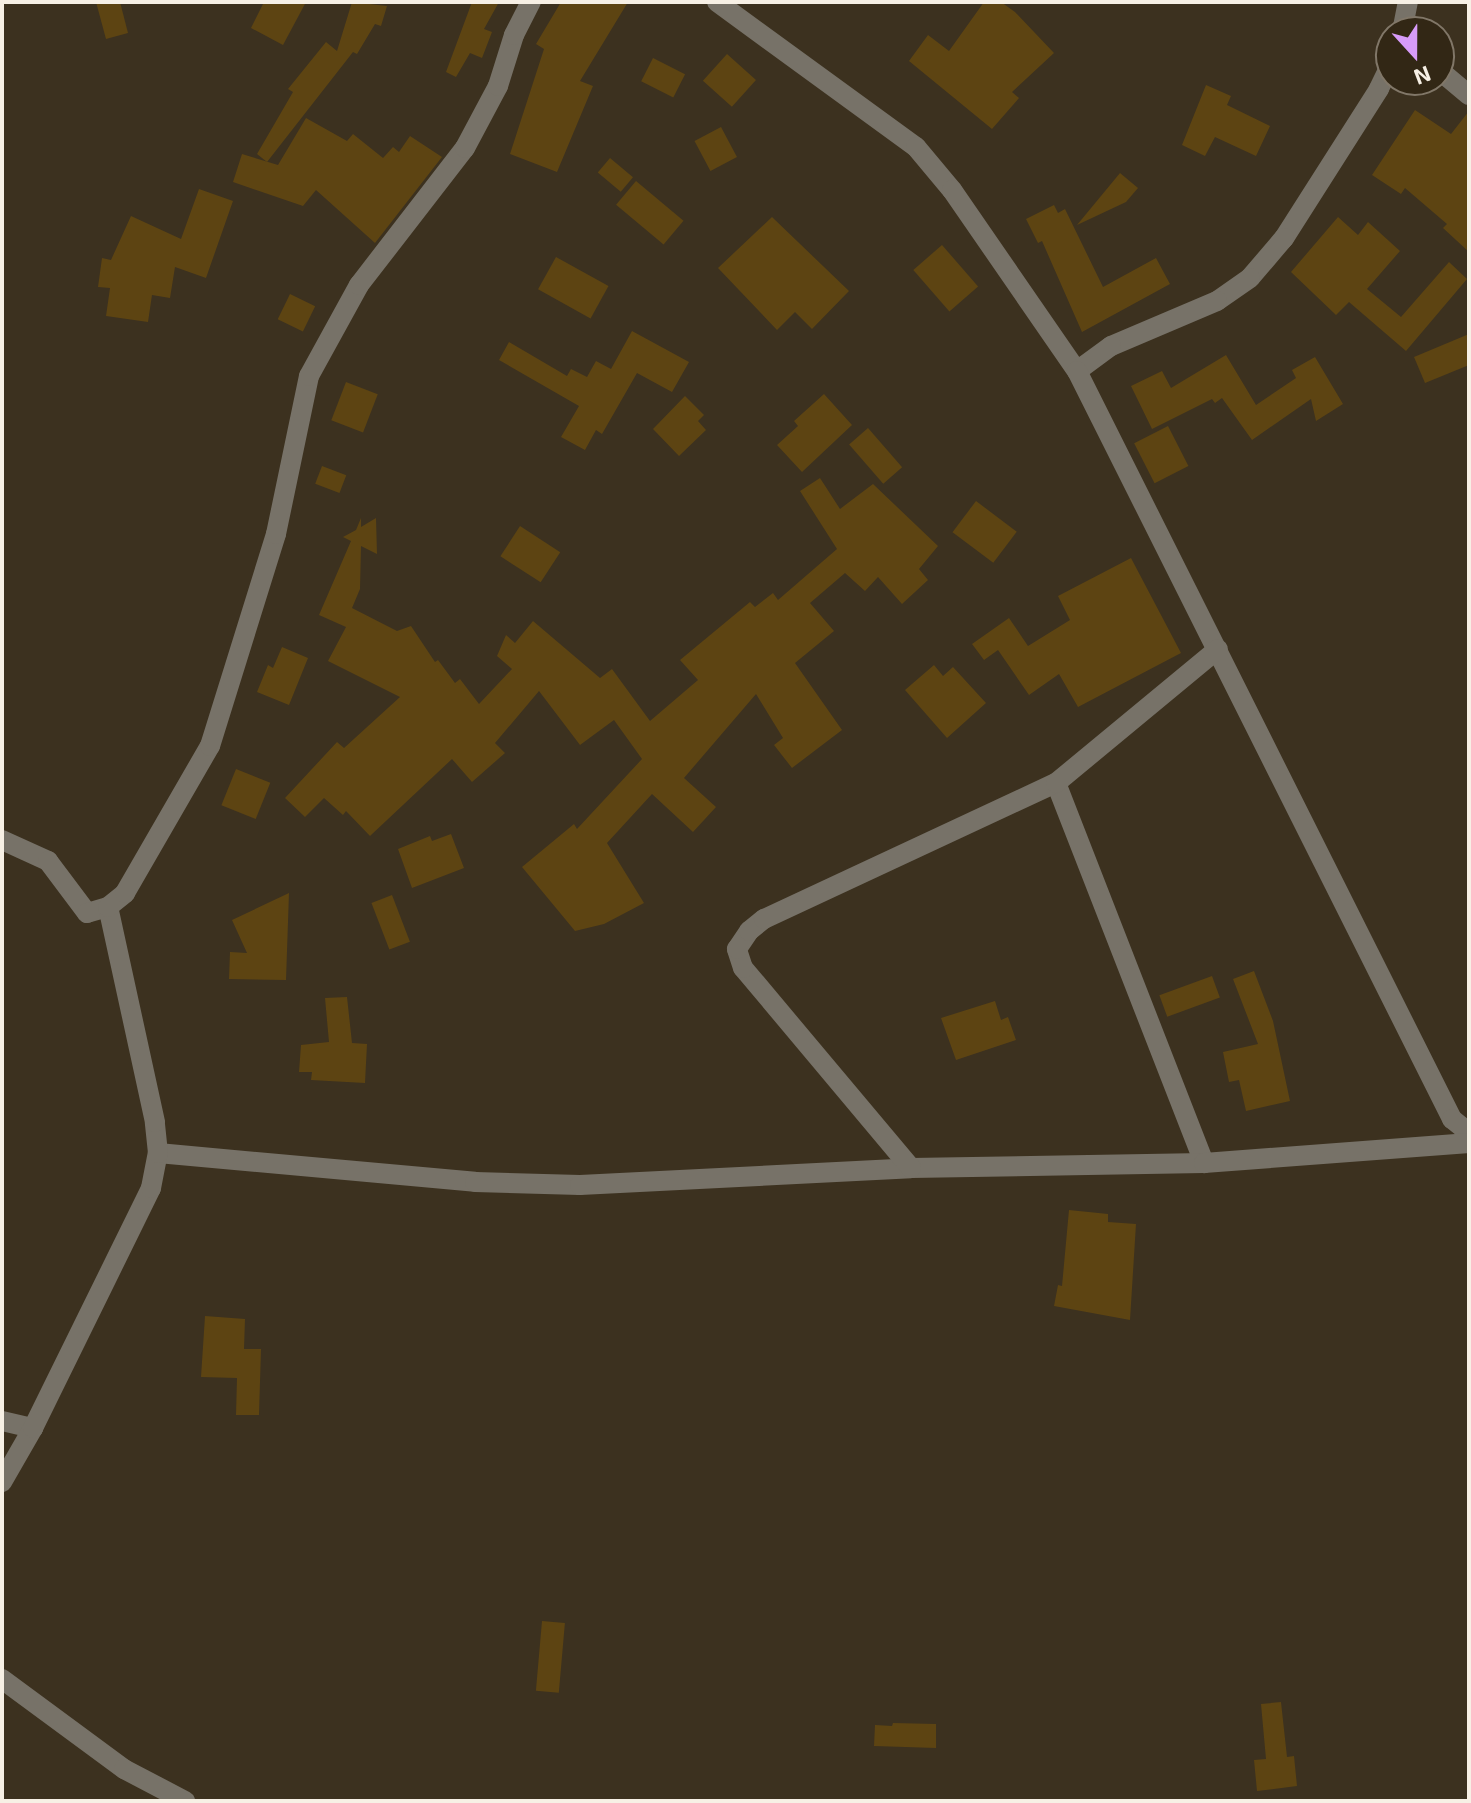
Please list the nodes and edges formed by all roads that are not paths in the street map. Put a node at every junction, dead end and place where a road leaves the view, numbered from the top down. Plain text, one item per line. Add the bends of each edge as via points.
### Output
1 (531, 2) edge
2 (717, 2) edge
3 (1375, 95) edge
4 (1077, 371) junction
5 (1218, 649) junction
6 (1056, 783) junction
7 (2, 840) edge
8 (108, 907) junction
9 (1469, 1133) edge
10 (1469, 1143) edge
11 (158, 1153) junction
12 (1204, 1163) junction
13 (911, 1168) junction
14 (2, 1421) edge
15 (33, 1428) junction
16 (2, 1482) edge
17 (2, 1679) edge
18 (185, 1801) edge

1 - 8 street via 498,86 465,148 359,285 309,376 276,534 210,746 125,893
2 - 4 street via 916,147 952,190
3 - 4 street via 1284,238 1250,278 1217,301 1111,346
4 - 5 street
5 - 6 street
5 - 9 street via 1452,1119
6 - 12 street
6 - 13 street via 764,919 737,949 743,968
7 - 8 street via 48,861 87,913
8 - 11 street
10 - 12 street
11 - 13 street via 475,1182 580,1185
11 - 15 street via 151,1188
12 - 13 street
14 - 15 street
15 - 16 street
17 - 18 street via 124,1769

